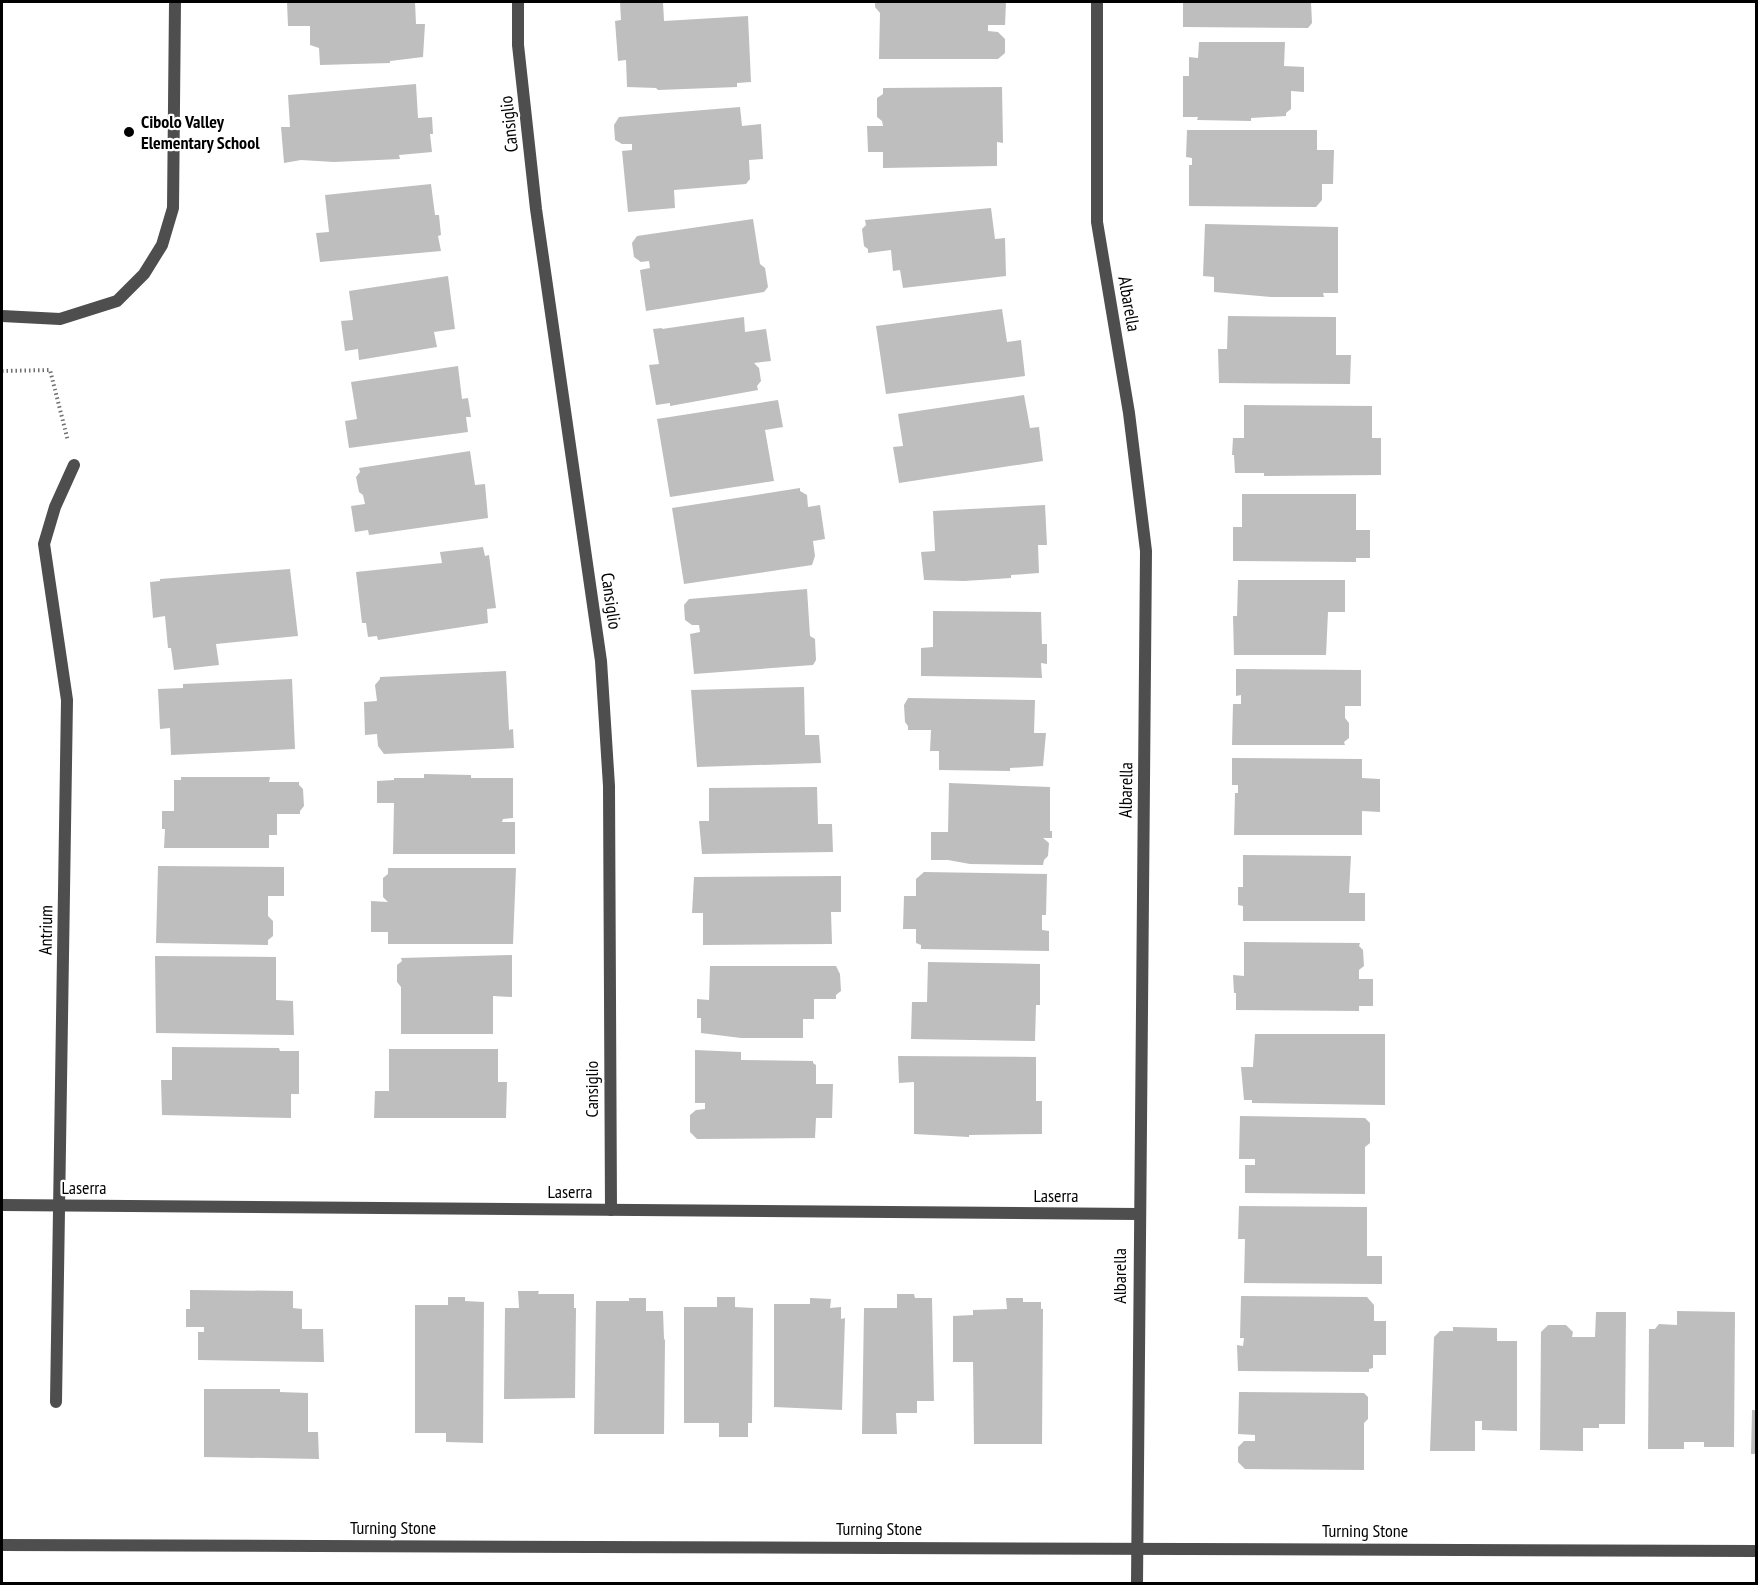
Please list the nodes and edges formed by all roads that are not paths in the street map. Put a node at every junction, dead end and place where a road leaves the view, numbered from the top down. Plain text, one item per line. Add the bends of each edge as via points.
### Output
1 (175, 2) edge
2 (518, 2) edge
3 (1097, 2) edge
4 (2, 316) edge
5 (74, 465) road end
6 (2, 1206) edge
7 (59, 1206) junction
8 (611, 1210) junction
9 (1139, 1214) junction
10 (56, 1402) dead end
11 (2, 1545) edge
12 (1137, 1547) junction
13 (1756, 1551) edge
14 (1137, 1584) edge

1 - 4 street via 173,208 162,245 144,274 117,301 60,319
2 - 8 street, Cansiglio via 518,45 536,210 601,662 609,786
3 - 9 street, Albarella via 1097,222 1129,413 1146,551
5 - 7 street, Antrium via 44,544 67,700
6 - 7 street, Laserra
7 - 8 street, Laserra
7 - 10 street, Antrium
8 - 9 street, Laserra
9 - 12 street, Albarella
11 - 12 street, Turning Stone
12 - 13 street, Turning Stone
12 - 14 street, Albarella

